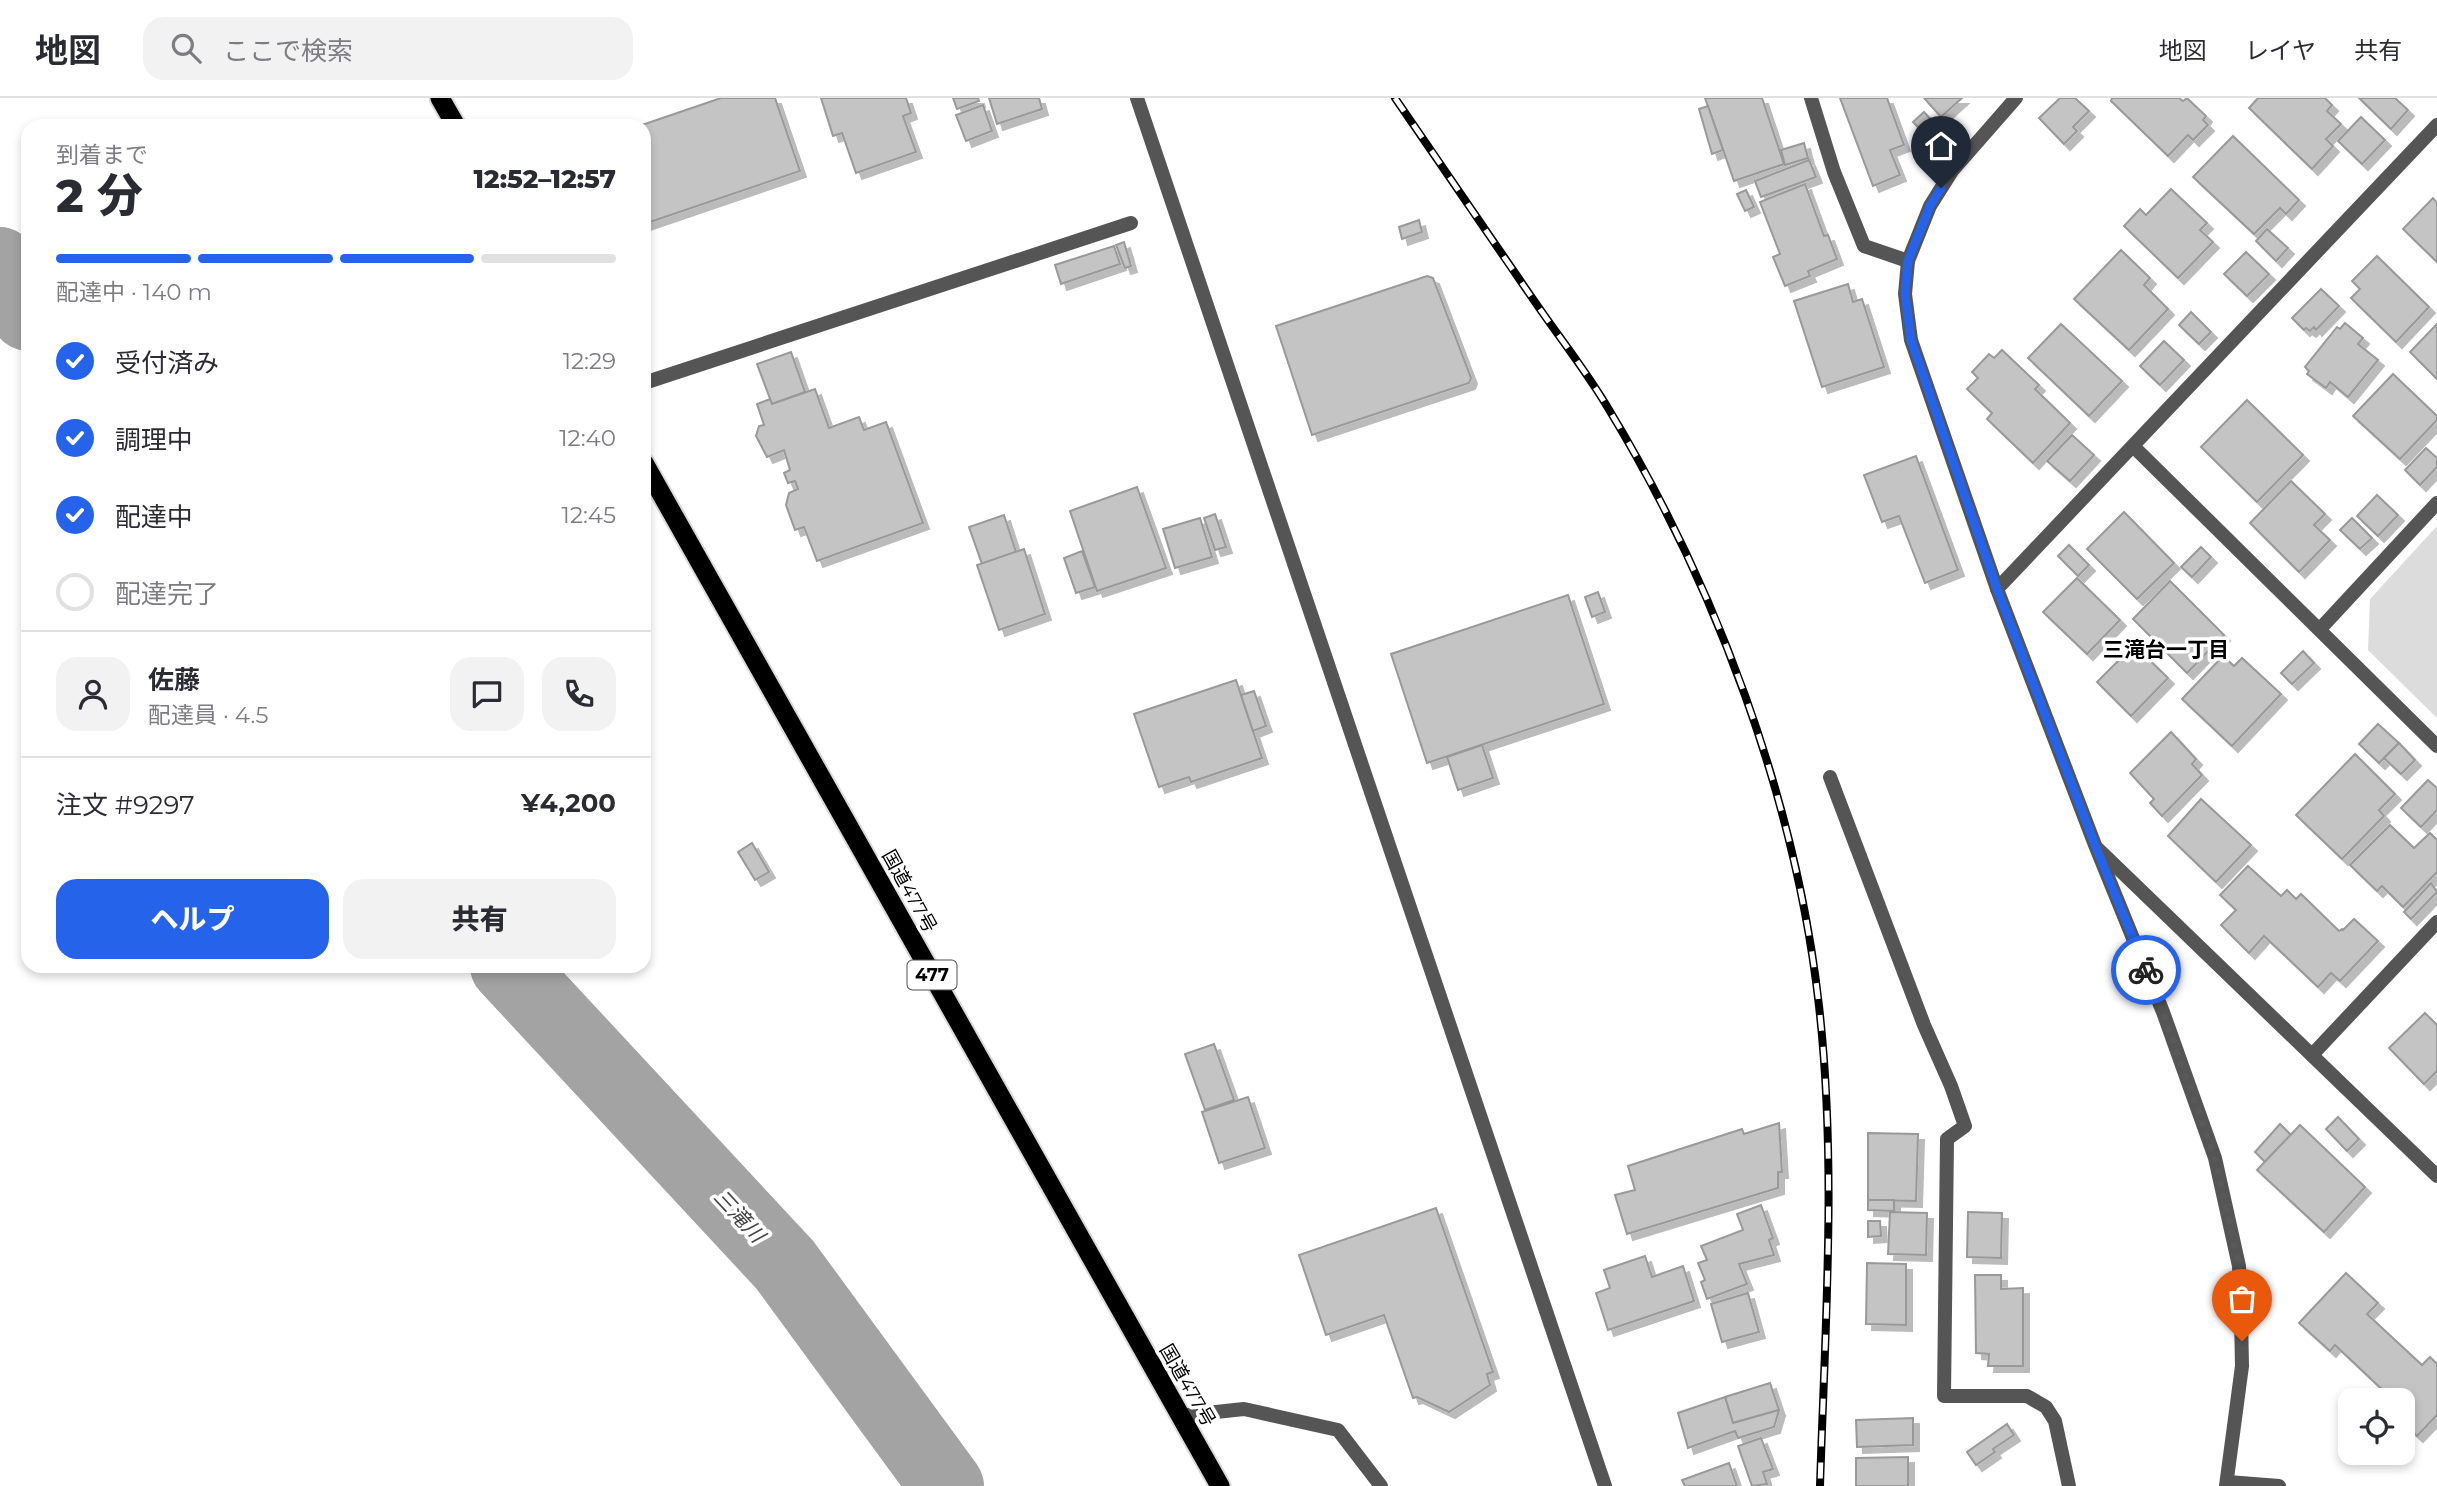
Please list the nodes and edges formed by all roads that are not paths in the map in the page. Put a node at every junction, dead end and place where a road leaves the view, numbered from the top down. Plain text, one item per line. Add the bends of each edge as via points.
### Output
1 (440, 98) edge
2 (1137, 98) edge
3 (1811, 98) edge
4 (2016, 98) edge
5 (452, 119) edge
6 (2437, 125) edge
7 (1131, 223) dead end
8 (1908, 261) junction
9 (651, 381) edge
10 (2134, 447) junction
11 (651, 475) edge
12 (2437, 503) edge
13 (1997, 589) junction
14 (2320, 629) junction
15 (2437, 746) edge
16 (1830, 777) dead end
17 (2095, 845) junction
18 (2437, 922) edge
19 (2312, 1055) junction
20 (2437, 1176) edge
21 (1179, 1416) junction
22 (2227, 1484) edge
23 (1220, 1486) edge
24 (1381, 1486) edge
25 (1605, 1486) edge
26 (2069, 1486) edge
27 (2279, 1486) edge

1 - 5 highway
2 - 25 street
3 - 8 street via 1864,246
4 - 8 street via 1952,171 1930,206
6 - 10 street
7 - 9 street
8 - 13 street via 1905,294 1911,340
10 - 13 street
10 - 14 street
11 - 21 highway, 国道477号 / 477
12 - 14 street
13 - 17 street
14 - 15 street
16 - 26 street via 1965,1126 1947,1139 1944,1396 2028,1396 2046,1407 2055,1421
17 - 19 street
17 - 22 street via 2163,1012 2215,1158 2239,1266 2242,1366
18 - 19 street
19 - 20 street
21 - 23 highway, 国道477号 / 477
21 - 24 street via 1244,1409 1338,1430
22 - 27 street

